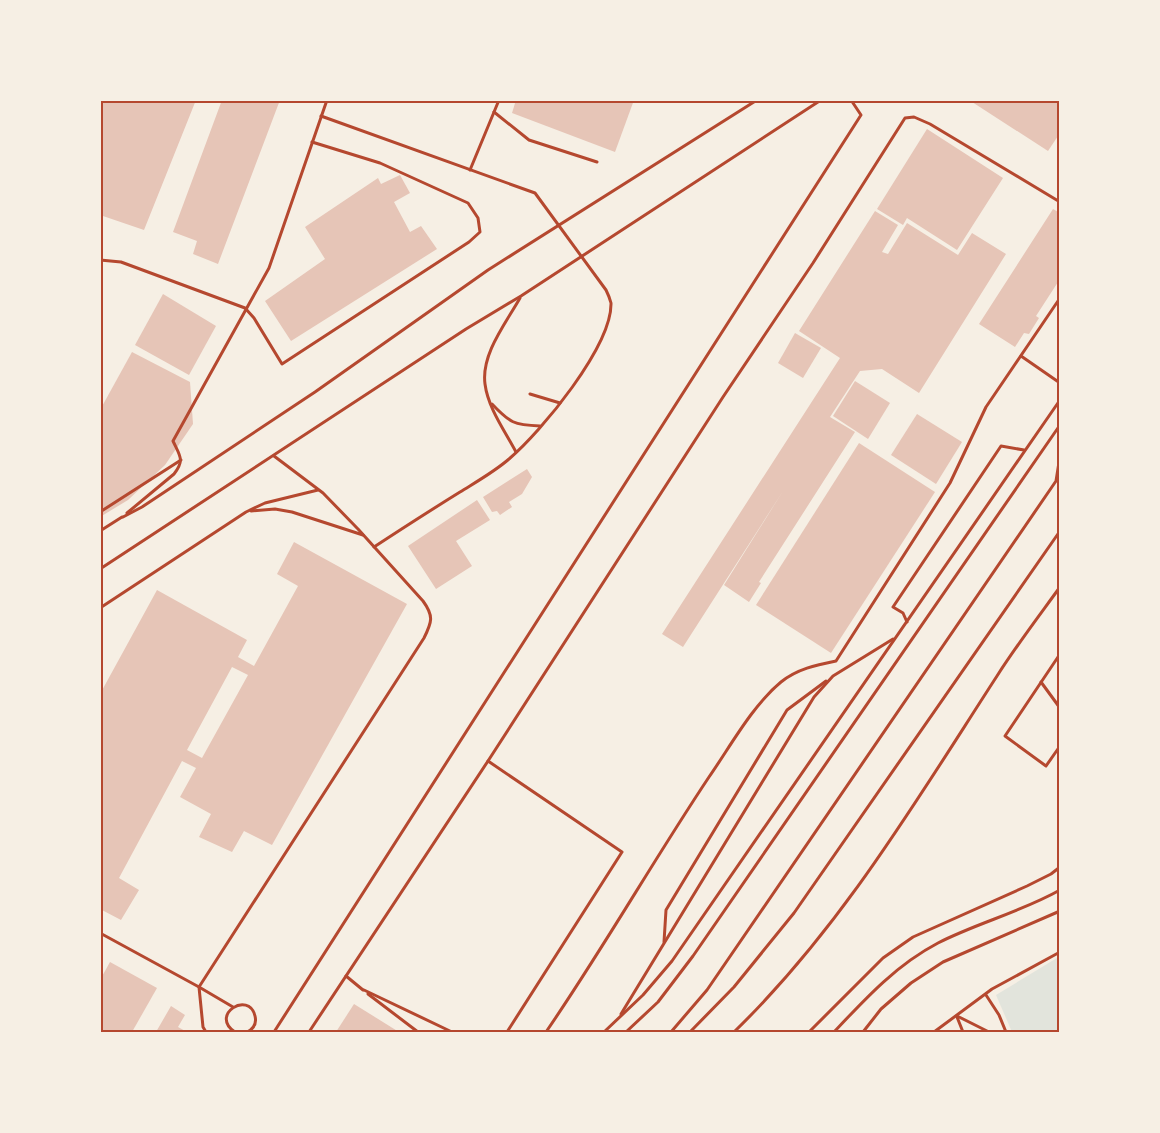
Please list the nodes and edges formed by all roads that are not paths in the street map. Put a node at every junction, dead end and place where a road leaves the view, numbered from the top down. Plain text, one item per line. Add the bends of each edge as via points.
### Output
1 (327, 100) edge
2 (499, 100) edge
3 (757, 100) edge
4 (821, 100) edge
5 (851, 100) edge
6 (494, 112) junction
7 (321, 116) junction
8 (312, 142) junction
9 (597, 162) dead end
10 (470, 170) junction
11 (1059, 202) edge
12 (100, 260) edge
13 (521, 296) junction
14 (1059, 298) edge
15 (245, 308) junction
16 (1021, 356) junction
17 (1059, 383) edge
18 (530, 394) dead end
19 (489, 400) junction
20 (1059, 400) edge
21 (560, 403) junction
22 (1059, 425) edge
23 (542, 426) junction
24 (1025, 450) junction
25 (516, 452) junction
26 (274, 456) junction
27 (1059, 456) edge
28 (181, 460) junction
29 (318, 490) junction
30 (100, 512) edge
31 (246, 512) junction
32 (123, 517) junction
33 (100, 531) edge
34 (1059, 531) edge
35 (365, 536) junction
36 (374, 547) junction
37 (100, 568) edge
38 (1059, 586) edge
39 (100, 609) edge
40 (907, 621) junction
41 (896, 638) junction
42 (1059, 654) edge
43 (833, 676) junction
44 (1041, 682) junction
45 (1059, 708) edge
46 (1059, 746) edge
47 (488, 761) junction
48 (1059, 867) edge
49 (1059, 890) edge
50 (1059, 911) edge
51 (100, 933) edge
52 (664, 944) junction
53 (1059, 952) edge
54 (346, 976) junction
55 (198, 987) junction
56 (364, 990) junction
57 (986, 994) junction
58 (233, 1007) junction
59 (957, 1016) junction
60 (617, 1021) junction
61 (206, 1032) edge
62 (235, 1032) edge
63 (248, 1032) edge
64 (274, 1032) edge
65 (309, 1032) edge
66 (418, 1032) edge
67 (452, 1032) edge
68 (507, 1032) edge
69 (546, 1032) edge
70 (604, 1032) edge
71 (626, 1032) edge
72 (671, 1032) edge
73 (690, 1032) edge
74 (734, 1032) edge
75 (809, 1032) edge
76 (834, 1032) edge
77 (863, 1032) edge
78 (934, 1032) edge
79 (963, 1032) edge
80 (989, 1032) edge
81 (1006, 1032) edge

1 - 7 lane
2 - 6 lane
3 - 32 lane via 488,270 315,392
4 - 13 lane
5 - 64 lane via 861,115
6 - 9 lane via 529,140
6 - 10 lane
7 - 8 lane
7 - 10 lane
8 - 15 lane via 269,268
8 - 15 lane via 380,163 468,203 478,218 480,232 282,364
10 - 21 lane via 535,193 611,301 602,335
11 - 47 lane via 930,124 914,117 905,118
12 - 15 lane via 121,262
13 - 19 lane via 488,356 484,382
13 - 26 lane
14 - 16 lane
15 - 28 lane via 173,441
16 - 17 lane
16 - 69 lane via 986,407 950,483 836,661 800,670 781,682 746,722
18 - 21 lane
19 - 23 lane via 506,419
19 - 25 lane
20 - 24 lane
21 - 23 lane
22 - 71 lane via 693,956 658,1002
23 - 25 lane
24 - 40 lane
24 - 40 lane via 1001,446 893,607
25 - 36 lane
26 - 29 lane
26 - 37 lane
27 - 72 lane via 1056,481 706,990
28 - 30 lane
28 - 32 lane via 174,474
29 - 31 lane via 265,503
29 - 35 lane
31 - 35 lane via 292,512
31 - 39 lane
32 - 33 lane
34 - 73 lane via 794,913 734,987
35 - 36 lane
36 - 55 lane via 430,610 431,624
38 - 74 lane via 867,875 775,992
40 - 41 lane
41 - 43 lane
41 - 60 lane via 672,961
42 - 44 lane
43 - 52 lane via 814,697
43 - 52 lane via 787,710 666,910
44 - 45 lane
44 - 46 lane via 1005,736 1046,766
47 - 54 lane
47 - 68 lane via 622,852
48 - 75 lane via 1027,886 914,937 883,958
49 - 76 lane via 922,953 887,977
50 - 77 lane via 943,962 881,1009
51 - 55 lane
52 - 60 lane
53 - 57 lane
54 - 56 lane
54 - 65 lane
55 - 58 lane
55 - 61 lane
56 - 66 lane
56 - 67 lane
57 - 59 lane
57 - 81 lane
58 - 62 lane via 226,1018
58 - 63 lane via 244,1005 255,1014 255,1023
59 - 78 lane
59 - 79 lane
59 - 80 lane
60 - 70 lane

